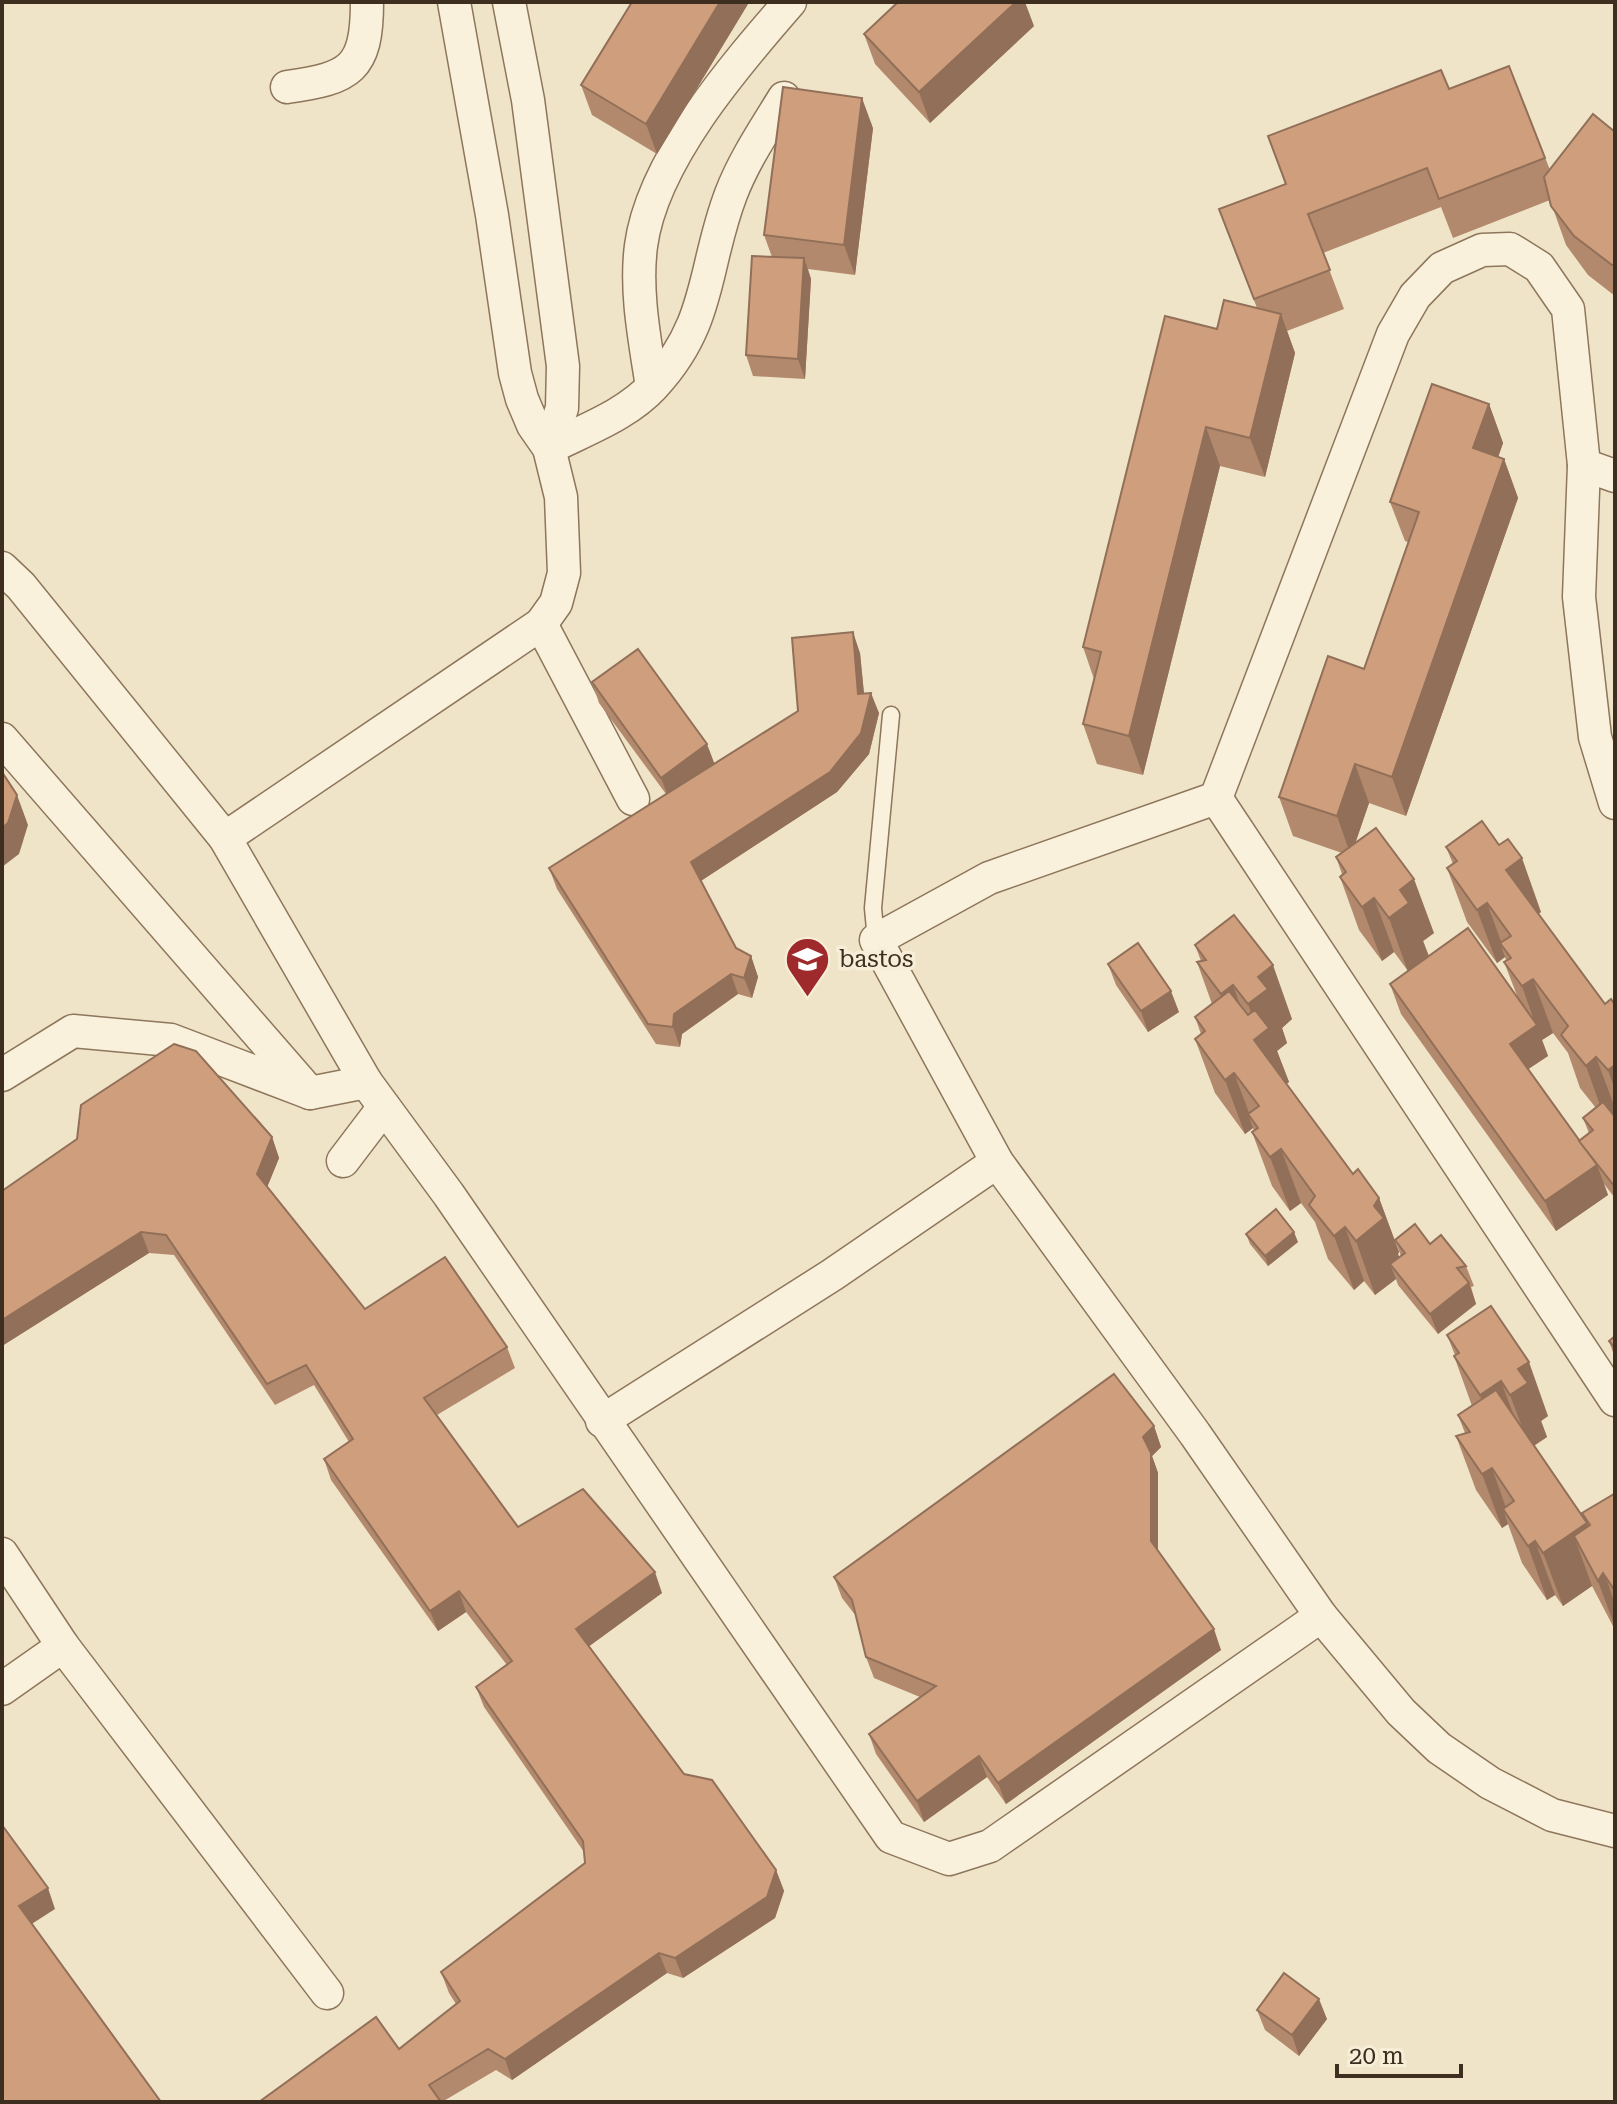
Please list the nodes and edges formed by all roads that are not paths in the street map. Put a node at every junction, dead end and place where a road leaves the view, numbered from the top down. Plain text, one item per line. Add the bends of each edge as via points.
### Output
1 (367, 2) edge
2 (454, 2) edge
3 (509, 2) edge
4 (790, 2) edge
5 (287, 87) dead end
6 (784, 98) edge
7 (652, 387) junction
8 (549, 448) junction
9 (1584, 465) junction
10 (1615, 476) edge
11 (2, 568) edge
12 (541, 624) junction
13 (891, 715) dead end
14 (2, 739) edge
15 (1216, 798) junction
16 (633, 799) dead end
17 (1615, 803) edge
18 (225, 838) junction
19 (876, 940) junction
20 (2, 1075) edge
21 (310, 1093) junction
22 (375, 1095) junction
23 (343, 1161) dead end
24 (997, 1162) junction
25 (1615, 1400) edge
26 (602, 1421) junction
27 (2, 1554) edge
28 (1321, 1616) junction
29 (63, 1646) junction
30 (2, 1689) edge
31 (1615, 1831) edge
32 (327, 1993) dead end

1 - 5 street via 364,43 354,64 340,76
2 - 8 street via 515,373 533,425
3 - 8 street via 528,100 563,366 562,408
4 - 7 street via 729,72 650,202 640,288
6 - 7 street via 730,196 701,309 682,349
7 - 8 street via 615,415
8 - 12 street via 561,497 564,573 556,603
9 - 10 street
9 - 15 street via 1568,309 1539,267 1510,249 1496,249 1442,268 1415,296 1393,334
9 - 17 street via 1579,597 1595,737
11 - 18 street
12 - 16 street
12 - 18 street
13 - 19 lane via 873,908
14 - 21 street
15 - 19 street via 989,878
15 - 25 street
18 - 22 street
19 - 24 street
20 - 21 street via 73,1031 171,1040
21 - 22 street
22 - 23 street
22 - 26 street
24 - 26 street via 832,1275
24 - 28 street
26 - 28 street via 891,1837 949,1859 990,1846
27 - 29 street
28 - 31 street via 1401,1712 1439,1748 1490,1783 1552,1815
29 - 30 street
29 - 32 street

